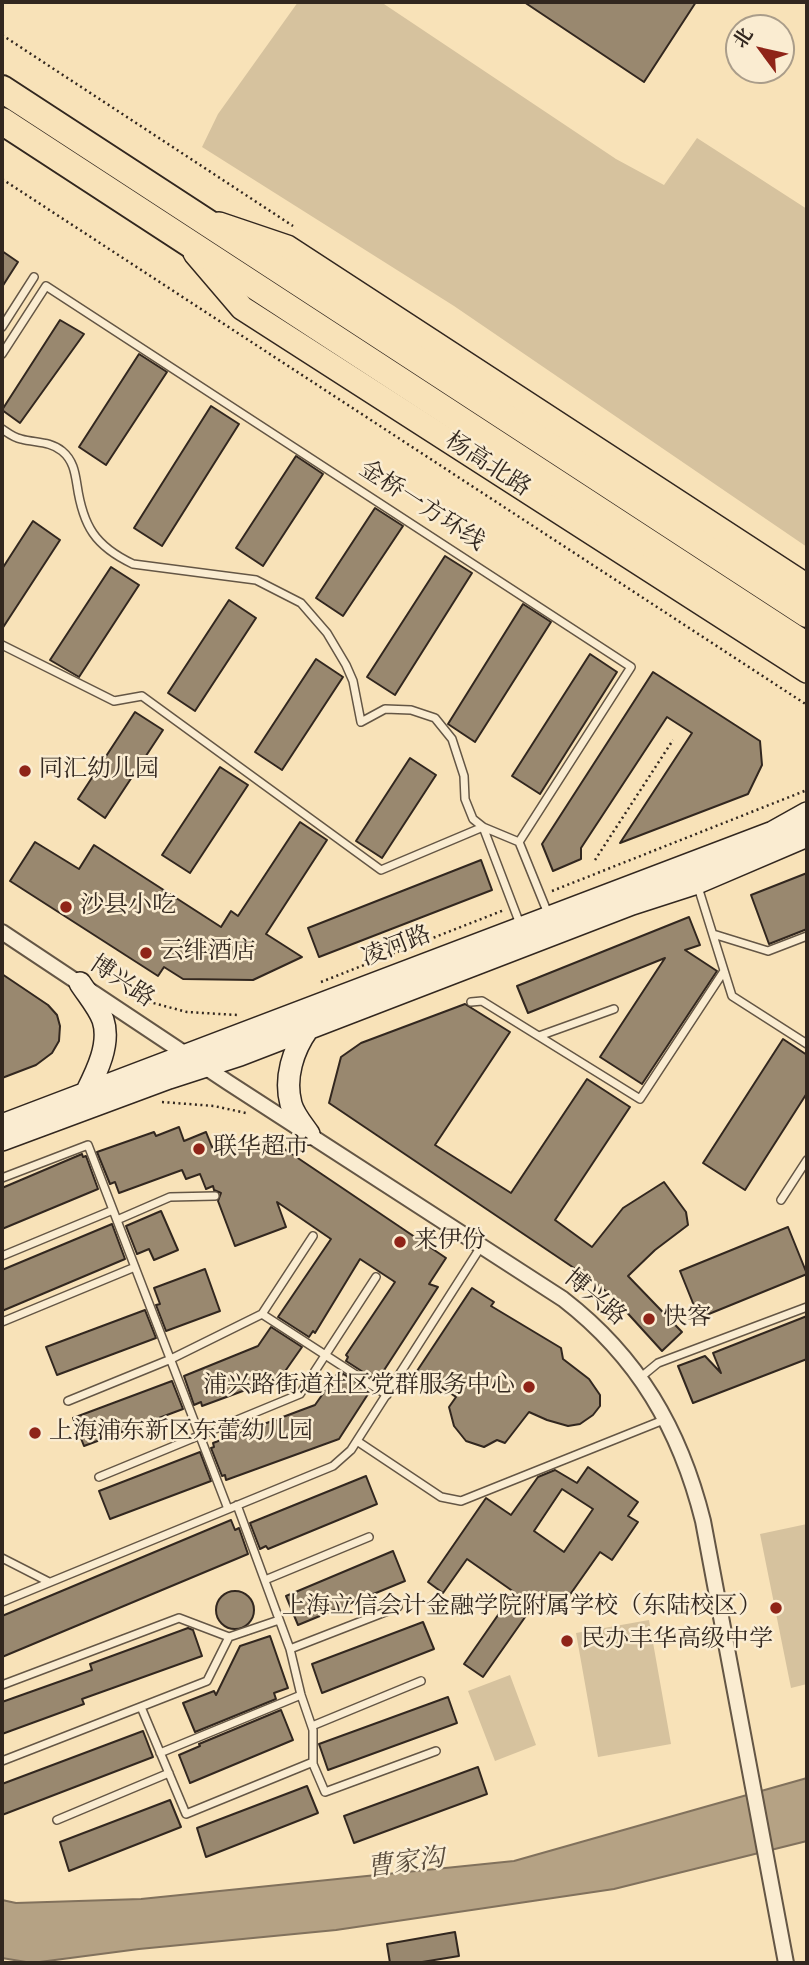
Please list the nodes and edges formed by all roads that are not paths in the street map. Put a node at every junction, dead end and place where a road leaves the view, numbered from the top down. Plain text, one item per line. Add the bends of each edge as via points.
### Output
1 (2, 89) edge
2 (2, 121) edge
3 (199, 217) junction
4 (184, 240) junction
5 (34, 277) dead end
6 (2, 327) edge
7 (2, 354) edge
8 (2, 429) edge
9 (807, 586) edge
10 (807, 614) edge
11 (2, 645) edge
12 (807, 646) edge
13 (807, 671) edge
14 (807, 813) edge
15 (483, 827) junction
16 (807, 836) edge
17 (519, 842) junction
18 (697, 883) junction
19 (550, 918) junction
20 (522, 929) junction
21 (2, 932) edge
22 (713, 934) junction
23 (807, 936) edge
24 (724, 971) junction
25 (80, 983) junction
26 (471, 1002) dead end
27 (614, 1009) dead end
28 (308, 1029) junction
29 (539, 1036) junction
30 (807, 1044) edge
31 (196, 1061) junction
32 (86, 1093) junction
33 (2, 1125) edge
34 (309, 1134) junction
35 (2, 1140) edge
36 (807, 1160) edge
37 (2, 1178) edge
38 (215, 1196) dead end
39 (781, 1200) dead end
40 (113, 1210) junction
41 (117, 1220) junction
42 (313, 1236) dead end
43 (482, 1245) junction
44 (2, 1256) edge
45 (135, 1267) junction
46 (376, 1277) dead end
47 (807, 1307) edge
48 (262, 1314) junction
49 (2, 1322) edge
50 (325, 1355) junction
51 (171, 1359) junction
52 (641, 1377) junction
53 (387, 1395) junction
54 (68, 1401) dead end
55 (666, 1419) junction
56 (200, 1435) junction
57 (357, 1441) junction
58 (99, 1477) dead end
59 (237, 1505) junction
60 (229, 1509) junction
61 (369, 1536) dead end
62 (2, 1558) edge
63 (265, 1580) junction
64 (49, 1582) junction
65 (2, 1602) edge
66 (398, 1607) dead end
67 (279, 1620) junction
68 (229, 1637) junction
69 (290, 1648) junction
70 (421, 1681) dead end
71 (2, 1685) edge
72 (301, 1695) junction
73 (141, 1707) junction
74 (312, 1726) junction
75 (436, 1751) dead end
76 (160, 1753) junction
77 (2, 1761) edge
78 (313, 1762) junction
79 (169, 1773) junction
80 (57, 1820) dead end
81 (786, 1963) edge

1 - 3 highway, 杨高北路
2 - 4 highway, 杨高北路
3 - 9 main road, 杨高北路 via 287,247
3 - 10 highway, 杨高北路
4 - 12 highway, 杨高北路
4 - 13 main road, 杨高北路 via 243,308
5 - 6 lane
7 - 17 lane, 金桥一方环线 via 46,286 631,667
8 - 15 lane via 63,452 74,466 83,517 95,540 114,555 133,564 256,580 301,603 346,665 361,722 385,709 411,710 435,718 452,738 464,776 465,799 473,818
11 - 15 lane via 114,701 142,696 381,870
14 - 19 street, 凌河路 via 773,832
15 - 17 lane
15 - 20 lane
16 - 18 street, 凌河路
17 - 19 lane
18 - 22 lane
18 - 28 street, 凌河路
19 - 20 street, 凌河路
20 - 31 street, 凌河路
21 - 25 street, 博兴路
22 - 23 lane via 768,951
22 - 24 lane
24 - 29 lane via 640,1099
24 - 30 lane via 732,996
25 - 31 street, 博兴路
25 - 32 street via 103,1020 105,1040 98,1070
26 - 29 lane via 482,1001
27 - 29 lane
28 - 31 street, 凌河路
28 - 34 street via 297,1045 288,1080 292,1107
31 - 32 street, 凌河路
31 - 34 street, 博兴路
31 - 35 street, 凌河路
32 - 33 street, 凌河路
34 - 43 street, 博兴路
36 - 39 lane
37 - 40 lane via 88,1145
38 - 41 lane via 170,1197
40 - 41 lane
40 - 44 lane
41 - 45 lane
42 - 48 lane
43 - 52 street, 博兴路 via 578,1310
43 - 53 lane
45 - 49 lane
45 - 51 lane
46 - 50 lane
47 - 52 lane via 658,1363
48 - 50 lane
48 - 51 lane
50 - 53 lane
50 - 56 lane via 300,1394
51 - 54 lane
51 - 56 lane
52 - 55 street, 博兴路
53 - 57 lane
55 - 57 lane via 461,1501 441,1497
55 - 81 street, 博兴路 via 703,1521
56 - 58 lane
56 - 60 lane
57 - 59 lane via 333,1466
59 - 60 lane
59 - 63 lane
60 - 64 lane
61 - 63 lane
62 - 64 lane
63 - 67 lane
64 - 65 lane
66 - 69 lane
67 - 68 lane
67 - 69 lane
68 - 71 lane via 179,1618
68 - 73 lane via 207,1681
69 - 72 lane
70 - 74 lane
72 - 74 lane
72 - 76 lane
73 - 76 lane
73 - 77 lane
74 - 78 lane
75 - 78 lane via 325,1792
76 - 79 lane
78 - 79 lane via 186,1814
79 - 80 lane

